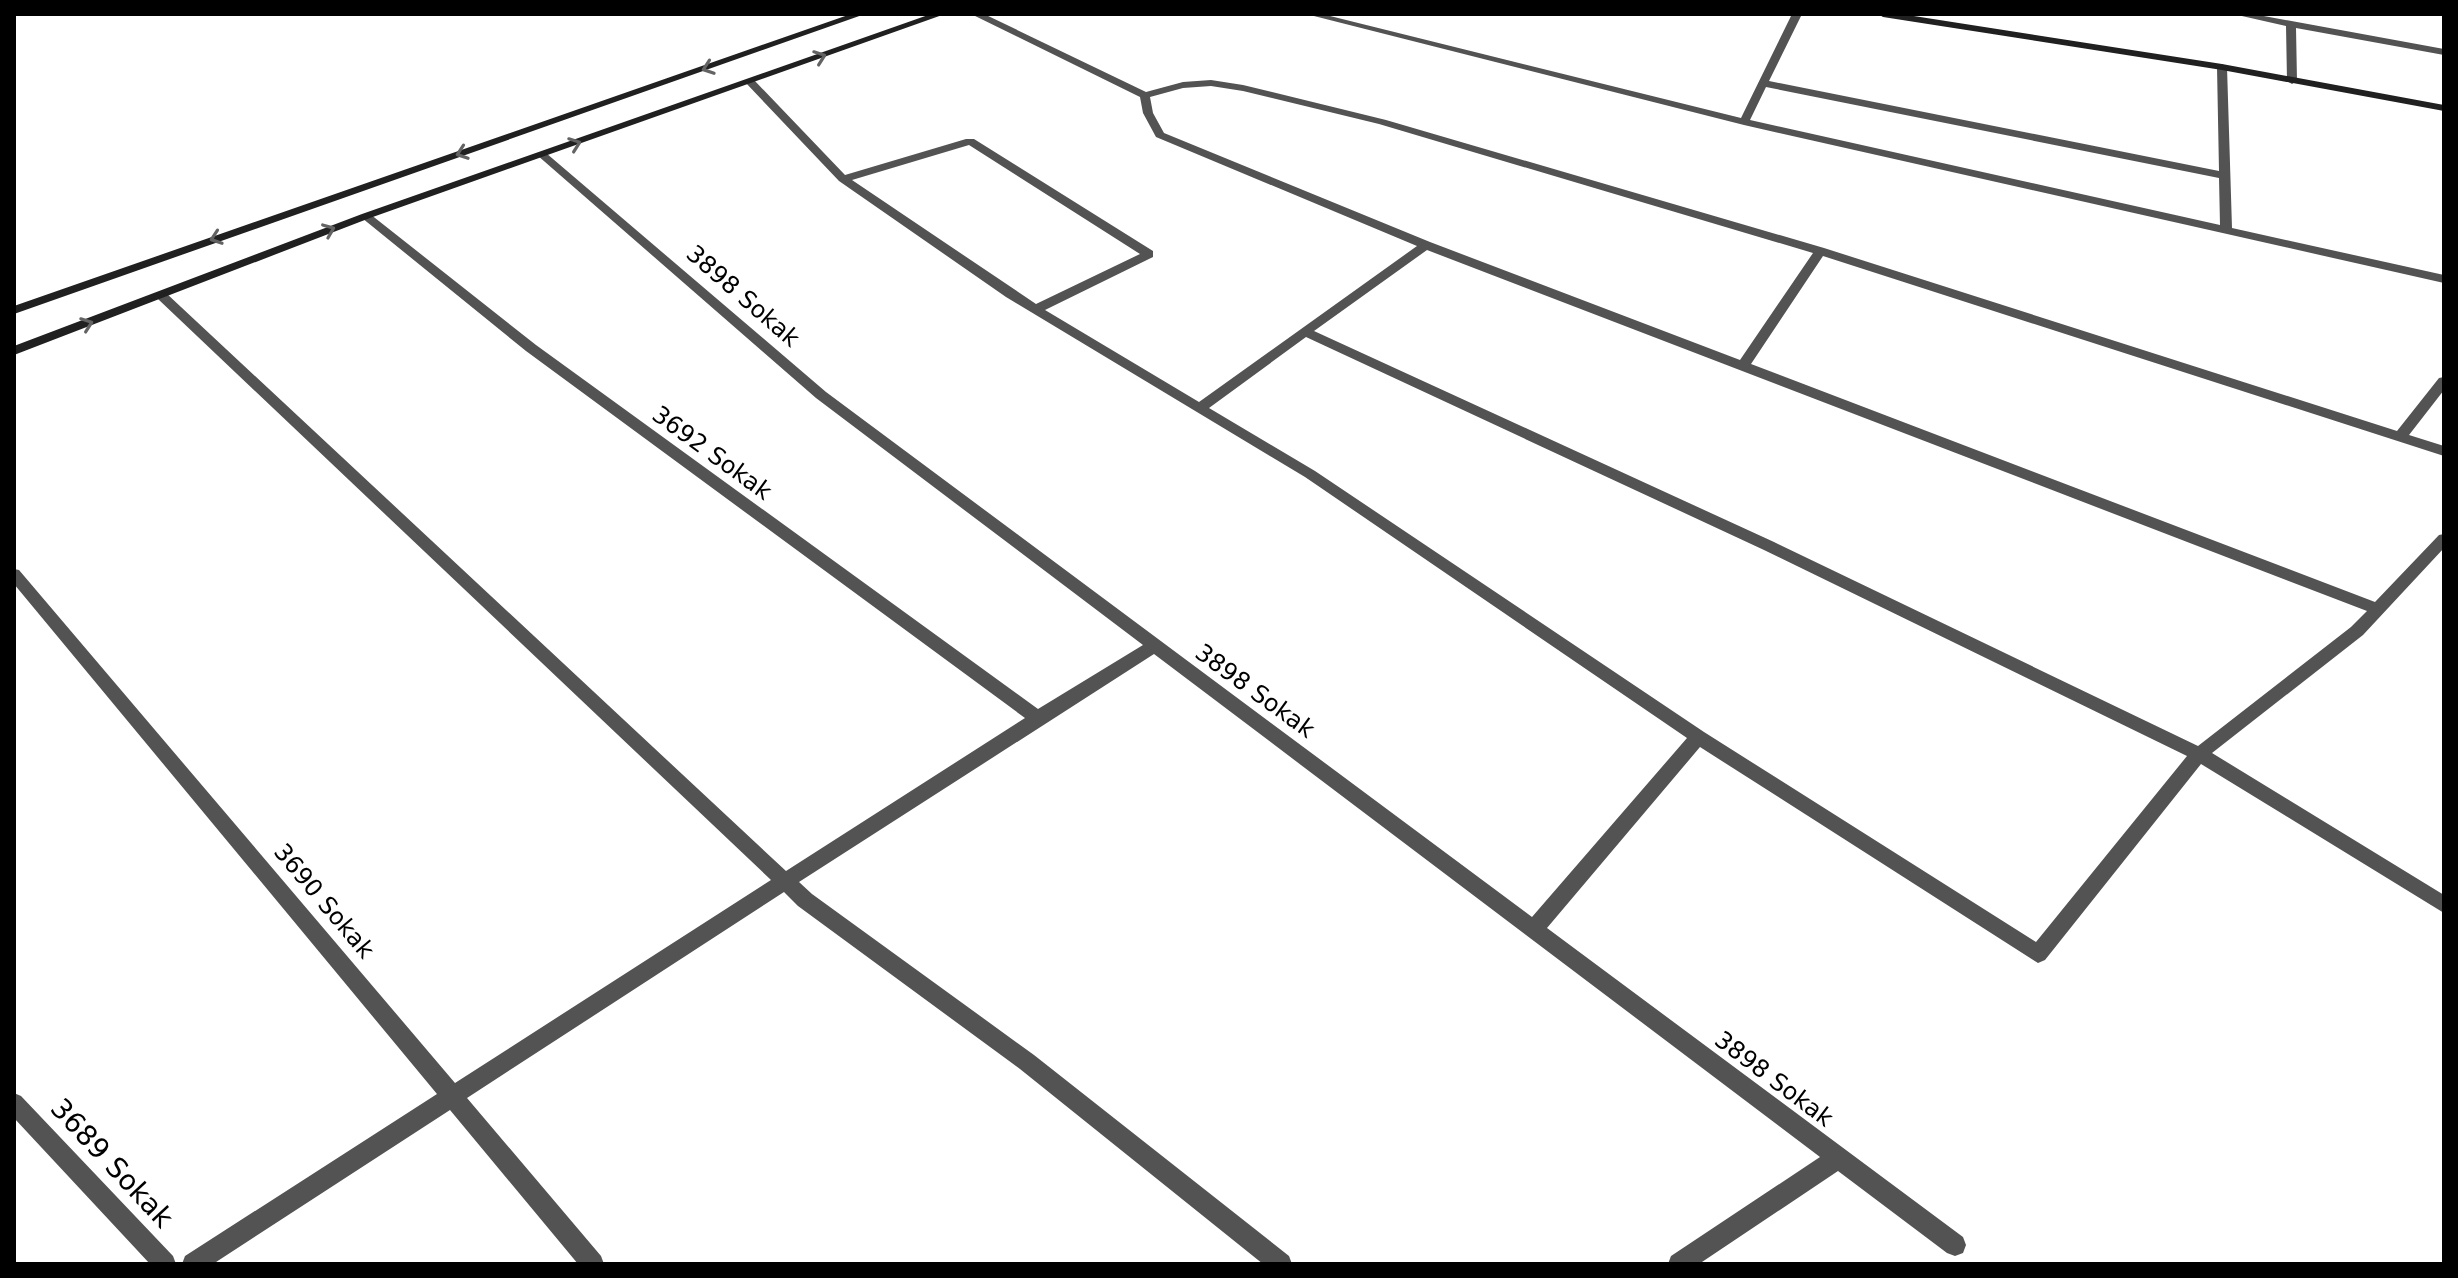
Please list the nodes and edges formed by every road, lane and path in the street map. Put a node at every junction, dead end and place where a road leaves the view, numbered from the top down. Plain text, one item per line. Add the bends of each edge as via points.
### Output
1 (860, 14) edge
2 (940, 14) edge
3 (976, 14) edge
4 (1311, 14) edge
5 (1797, 14) edge
6 (1883, 14) edge
7 (2238, 14) edge
8 (2291, 24) junction
9 (2444, 52) edge
10 (2222, 67) junction
11 (2292, 81) junction
12 (750, 82) junction
13 (1763, 83) junction
14 (1145, 95) junction
15 (2444, 108) edge
16 (1744, 122) junction
17 (542, 155) junction
18 (2225, 176) junction
19 (843, 179) junction
20 (366, 216) junction
21 (2226, 229) junction
22 (1426, 245) junction
23 (1820, 251) junction
24 (2444, 279) edge
25 (162, 296) junction
26 (1037, 309) junction
27 (14, 310) edge
28 (1305, 332) junction
29 (14, 351) edge
30 (1743, 366) junction
31 (2444, 381) edge
32 (1201, 407) junction
33 (2400, 437) junction
34 (2444, 451) edge
35 (2444, 539) edge
36 (14, 574) edge
37 (2378, 609) junction
38 (1154, 646) junction
39 (1038, 718) junction
40 (1698, 737) junction
41 (2199, 754) junction
42 (786, 881) junction
43 (2444, 905) edge
44 (1535, 928) junction
45 (454, 1096) junction
46 (14, 1103) edge
47 (1838, 1158) junction
48 (1955, 1245) dead end
49 (1683, 1263) edge
50 (165, 1264) edge
51 (193, 1264) edge
52 (593, 1264) edge
53 (1281, 1264) edge

1 -> 27 main road
12 -> 2 main road
3 - 14 street
4 - 16 street
5 - 13 street
6 - 10 main road
7 - 8 street
8 - 9 street
8 - 11 street
10 - 11 main road
10 - 18 street
11 - 15 main road
17 -> 12 main road
12 - 19 street
13 - 16 street
13 - 18 street
14 - 22 street via 1160,135
14 - 23 street via 1197,84 1243,88 1382,122
16 - 21 street
17 - 20 main road
17 - 38 street, 3898 Sokak via 821,395
18 - 21 street
19 - 26 street
19 - 26 street via 970,141 1149,254
25 -> 20 main road
20 - 39 street, 3692 Sokak via 531,348
21 - 24 street
22 - 28 street
22 - 30 street
23 - 30 street
23 - 33 street
29 -> 25 main road
25 - 42 street
26 - 32 street
28 - 32 street
28 - 41 street via 1769,546
30 - 37 street
31 - 33 street
32 - 40 street via 1323,483
33 - 34 street
35 - 37 street
36 - 45 street, 3690 Sokak
37 - 41 street
38 - 39 street
38 - 44 street, 3898 Sokak
39 - 42 street
40 - 41 street via 2038,954
40 - 44 street
41 - 43 street
42 - 45 street
42 - 53 street via 1027,1062
44 - 47 street, 3898 Sokak
45 - 51 street
45 - 52 street, 3690 Sokak
46 - 50 street, 3689 Sokak
47 - 48 street, 3898 Sokak
47 - 49 street

